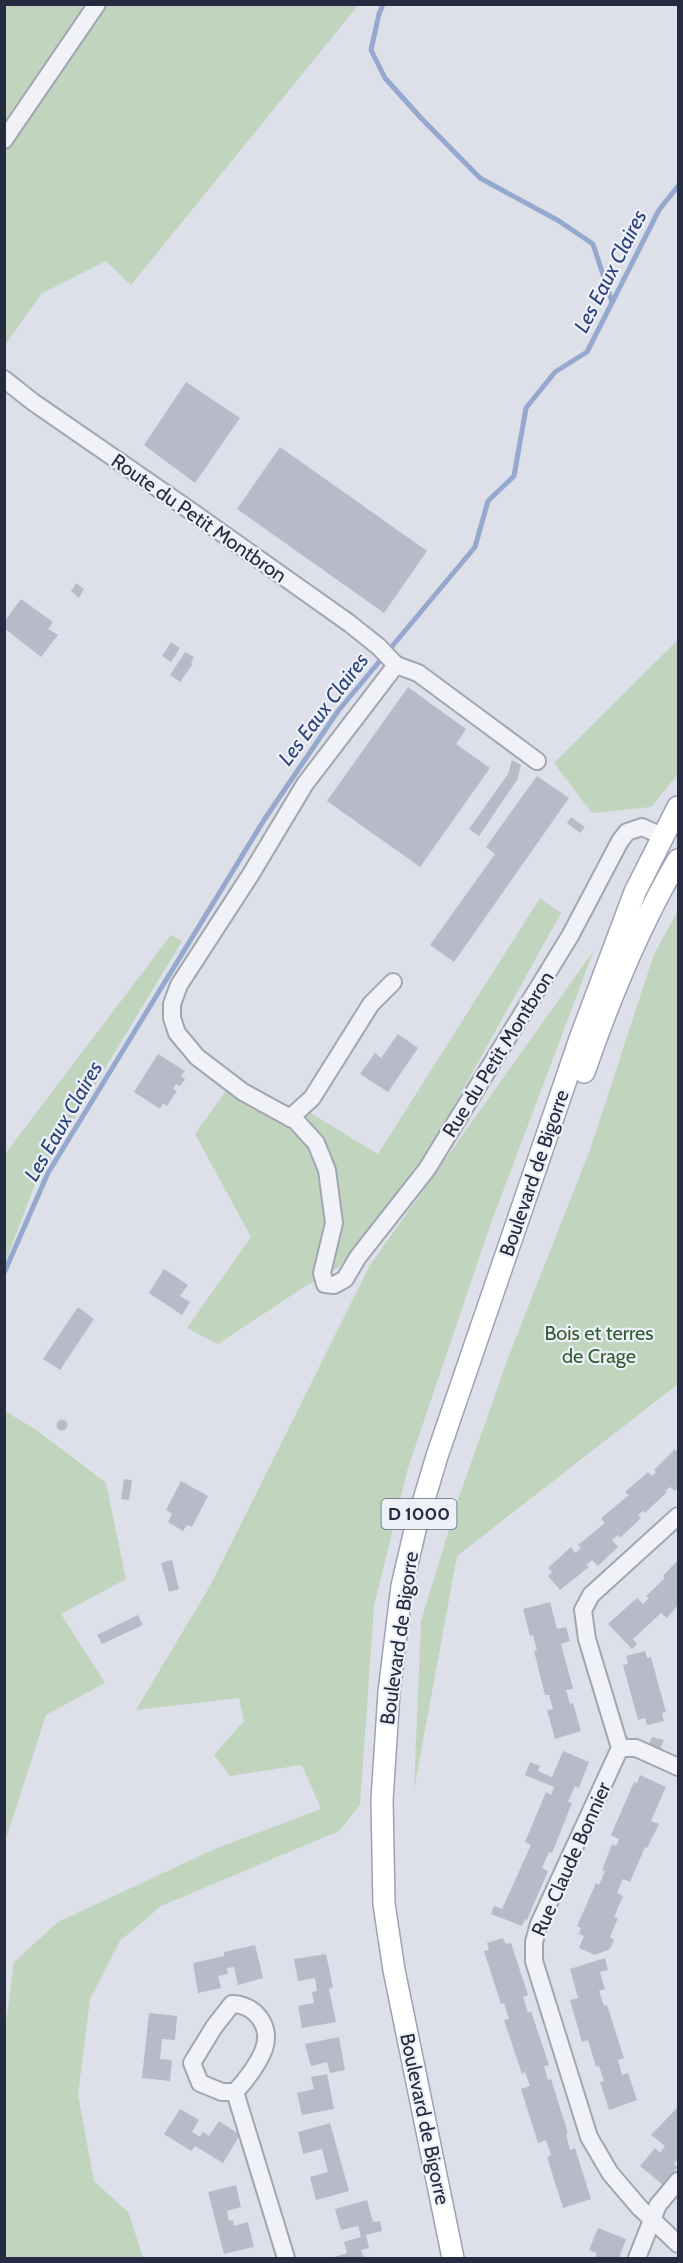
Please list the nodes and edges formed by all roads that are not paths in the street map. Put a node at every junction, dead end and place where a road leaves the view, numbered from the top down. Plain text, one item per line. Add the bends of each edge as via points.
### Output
1 (97, 4) edge
2 (4, 141) edge
3 (4, 379) edge
4 (394, 662) junction
5 (537, 761) dead end
6 (678, 807) edge
7 (662, 836) junction
8 (678, 860) edge
9 (393, 982) dead end
10 (290, 1118) junction
11 (678, 1516) edge
12 (621, 1748) junction
13 (678, 1767) edge
14 (235, 2092) junction
15 (678, 2181) edge
16 (652, 2219) junction
17 (678, 2244) edge
18 (286, 2259) edge
19 (453, 2259) edge
20 (468, 2259) edge
21 (637, 2259) edge

1 - 2 street
3 - 4 street, Route du Petit Montbron via 379,647
4 - 5 street via 418,673
4 - 10 street via 305,784 179,985 172,1004 177,1033 197,1058 243,1092
6 - 7 main road, Boulevard de Bigorre / D 1000
7 - 10 street, Rue du Petit Montbron via 642,826 627,832 620,841 570,936 427,1169 345,1279 334,1285 325,1284 321,1273 334,1223 327,1170 316,1143
7 - 19 main road, Boulevard de Bigorre / D 1000 via 635,892 606,969 506,1252 437,1456 402,1586 389,1692 382,1800 384,1904
8 - 20 main road, Boulevard de Bigorre / D 1000 via 628,958 590,1053 448,1468 412,1597 402,1699 396,1888 422,2059
9 - 10 street via 371,1004 312,1098
11 - 12 street via 591,1595 583,1610 587,1639
12 - 13 street via 636,1748
12 - 16 street, Rue Claude Bonnier via 539,1924 534,1961 589,2137 610,2173
14 - 14 street via 251,2073 266,2043 259,2015 251,2008 232,2004 192,2063 200,2083 222,2092
14 - 18 street
15 - 16 street
16 - 17 street, Rue Claude Bonnier
16 - 21 street

